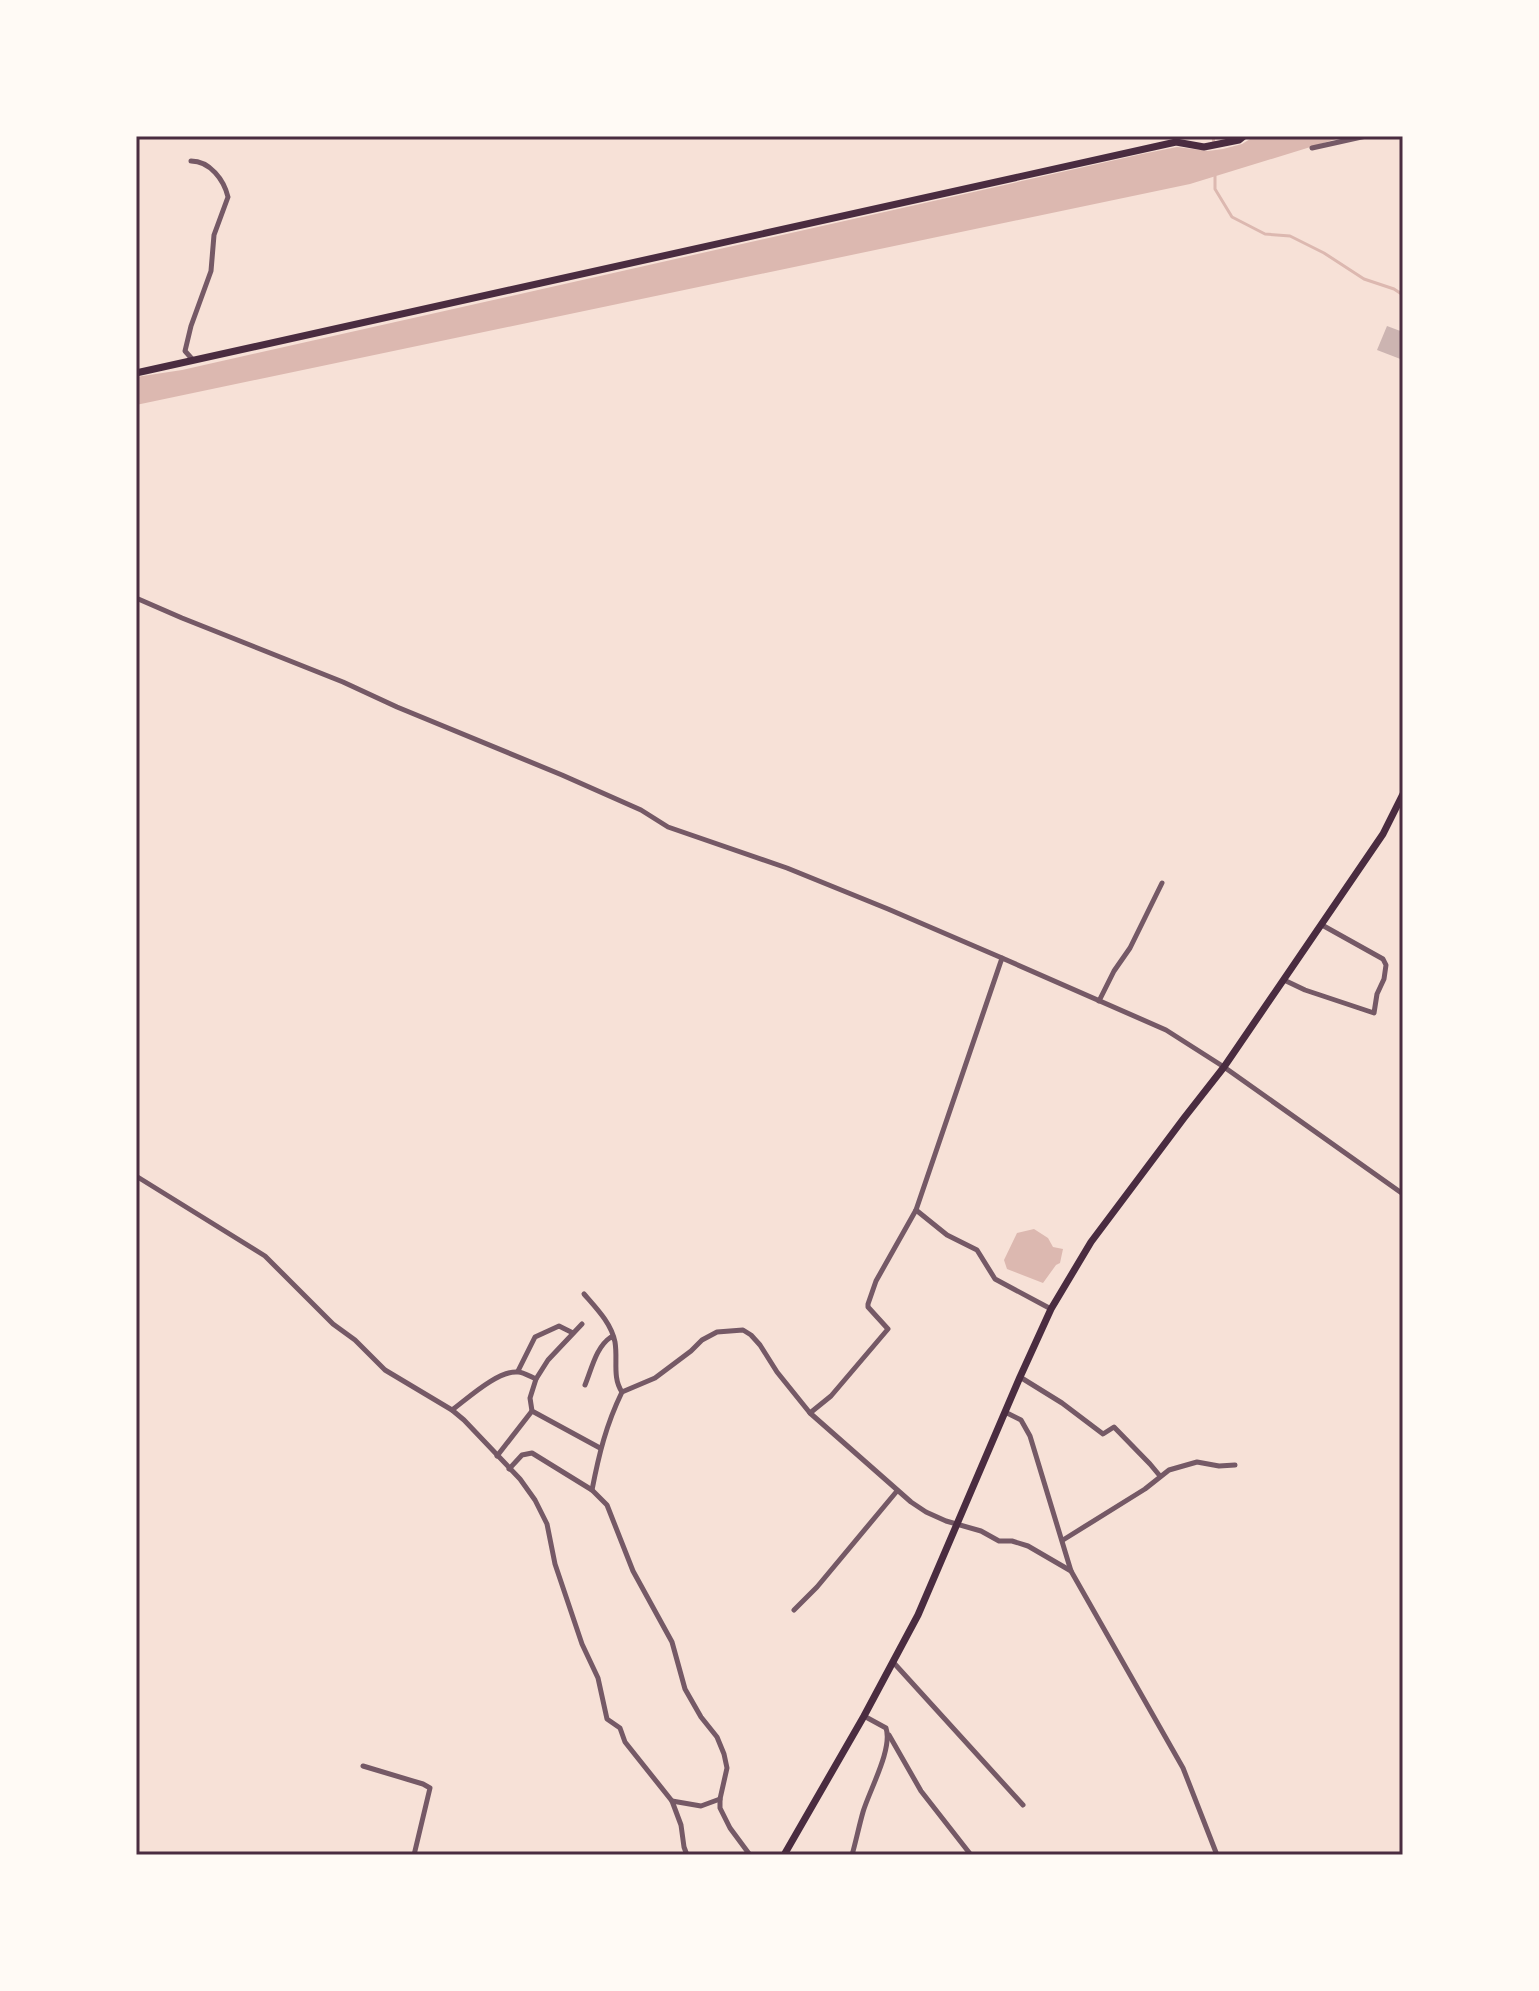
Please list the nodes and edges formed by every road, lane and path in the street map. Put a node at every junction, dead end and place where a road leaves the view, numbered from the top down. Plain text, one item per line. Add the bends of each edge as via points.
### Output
1 (1366, 136) edge
2 (1241, 138) edge
3 (1312, 148) dead end
4 (191, 161) dead end
5 (193, 360) junction
6 (136, 373) edge
7 (136, 598) edge
8 (1403, 795) edge
9 (1162, 883) dead end
10 (1321, 924) junction
11 (1002, 958) junction
12 (1284, 980) junction
13 (1099, 1001) junction
14 (1224, 1067) junction
15 (136, 1176) edge
16 (1403, 1194) edge
17 (916, 1210) junction
18 (584, 1294) dead end
19 (1051, 1309) junction
20 (582, 1324) dead end
21 (573, 1333) junction
22 (614, 1338) junction
23 (518, 1371) junction
24 (1020, 1377) junction
25 (536, 1379) junction
26 (585, 1385) dead end
27 (622, 1392) junction
28 (452, 1410) junction
29 (532, 1411) junction
30 (1005, 1412) junction
31 (810, 1413) junction
32 (600, 1448) junction
33 (497, 1456) junction
34 (1235, 1465) dead end
35 (509, 1469) junction
36 (1160, 1476) junction
37 (592, 1490) junction
38 (897, 1491) junction
39 (958, 1524) junction
40 (1063, 1540) junction
41 (1071, 1571) junction
42 (794, 1610) dead end
43 (893, 1662) junction
44 (864, 1716) junction
45 (888, 1734) junction
46 (363, 1766) dead end
47 (720, 1799) junction
48 (672, 1801) junction
49 (1023, 1805) dead end
50 (414, 1855) edge
51 (687, 1855) edge
52 (750, 1855) edge
53 (784, 1855) edge
54 (852, 1855) edge
55 (971, 1855) edge
56 (1217, 1855) edge

1 - 3 street
2 - 5 main road via 1204,147 1176,142
4 - 5 street via 215,172 228,197 214,235 211,271 187,337 185,351
5 - 6 main road
7 - 11 street via 562,775 668,827 787,868
8 - 10 main road via 1383,834
9 - 13 street
10 - 12 main road
10 - 12 street via 1383,959 1374,1013
11 - 13 street
11 - 17 street
12 - 14 main road
13 - 14 street via 1166,1030
14 - 16 street
14 - 19 main road via 1091,1242
15 - 28 street via 265,1256 385,1370
17 - 19 street via 977,1250 995,1279
17 - 31 street via 868,1304 888,1329
18 - 22 street
19 - 24 main road
20 - 21 street
21 - 23 street via 559,1326 535,1337
21 - 25 street
22 - 26 street via 604,1342
22 - 27 street via 615,1378
23 - 25 street
23 - 28 street via 485,1384
24 - 30 main road
24 - 36 street via 1103,1434 1114,1427
25 - 29 street
27 - 31 street via 655,1378 717,1332 743,1330
27 - 32 street
28 - 33 street
29 - 32 street
29 - 33 street
30 - 39 main road
30 - 40 street via 1021,1420 1030,1436
31 - 38 street
32 - 37 street
33 - 35 street
34 - 36 street via 1197,1462
35 - 37 street via 522,1455 532,1453
35 - 48 street via 547,1524 555,1564 598,1678 607,1719 620,1728 625,1742
36 - 40 street
37 - 47 street via 607,1505 633,1571 672,1642 685,1689 717,1737 727,1768
38 - 39 street via 926,1512
38 - 42 street
39 - 41 street via 1028,1546
39 - 43 main road
40 - 41 street
41 - 56 street via 1183,1768
43 - 44 main road
43 - 49 street
44 - 45 street
44 - 53 main road
45 - 54 street
45 - 55 street via 921,1791
46 - 50 street via 430,1788
47 - 48 street via 701,1806
47 - 52 street via 730,1828
48 - 51 street

